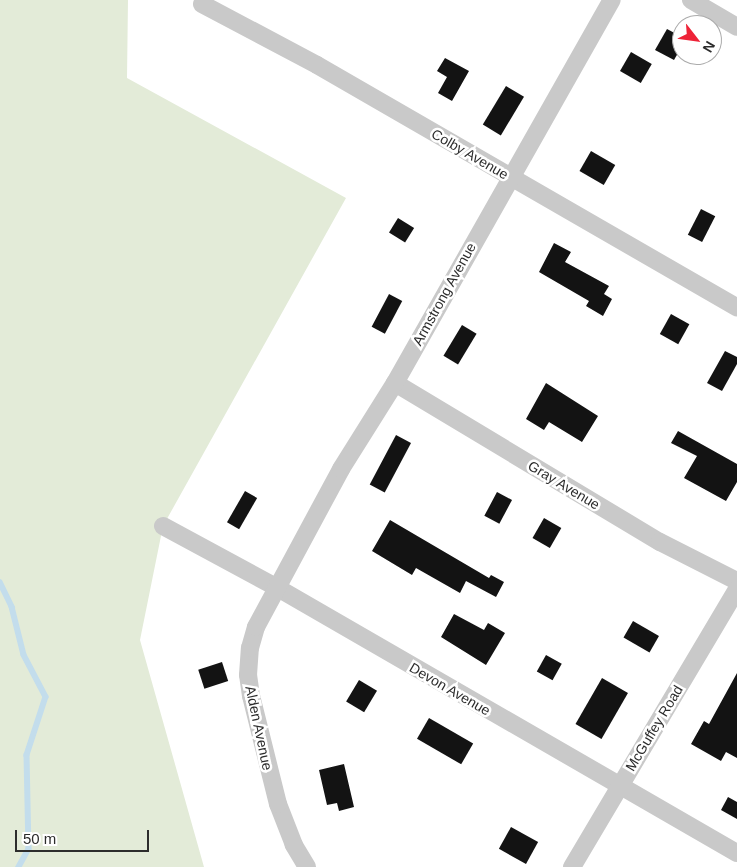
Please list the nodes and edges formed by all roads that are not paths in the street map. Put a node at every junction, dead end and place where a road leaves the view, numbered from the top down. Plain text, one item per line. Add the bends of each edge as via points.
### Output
1 (612, 0) edge
2 (691, 0) edge
3 (202, 4) dead end
4 (737, 27) edge
5 (509, 176) junction
6 (737, 306) edge
7 (395, 383) junction
8 (163, 526) dead end
9 (737, 581) edge
10 (276, 587) junction
11 (737, 589) edge
12 (620, 786) junction
13 (737, 853) edge
14 (308, 867) edge
15 (572, 867) edge

1 - 5 street, Armstrong Avenue
2 - 4 street
3 - 5 street, Colby Avenue via 317,65
5 - 6 street, Colby Avenue
5 - 7 street, Armstrong Avenue
7 - 9 street, Gray Avenue via 660,542
7 - 10 street, Armstrong Avenue via 341,468
8 - 10 street, Devon Avenue
10 - 12 street, Devon Avenue
10 - 14 street, Alden Avenue via 256,627 248,675 278,804 294,845
11 - 12 street, McGuffey Road
12 - 13 street, Devon Avenue
12 - 15 street, McGuffey Road

